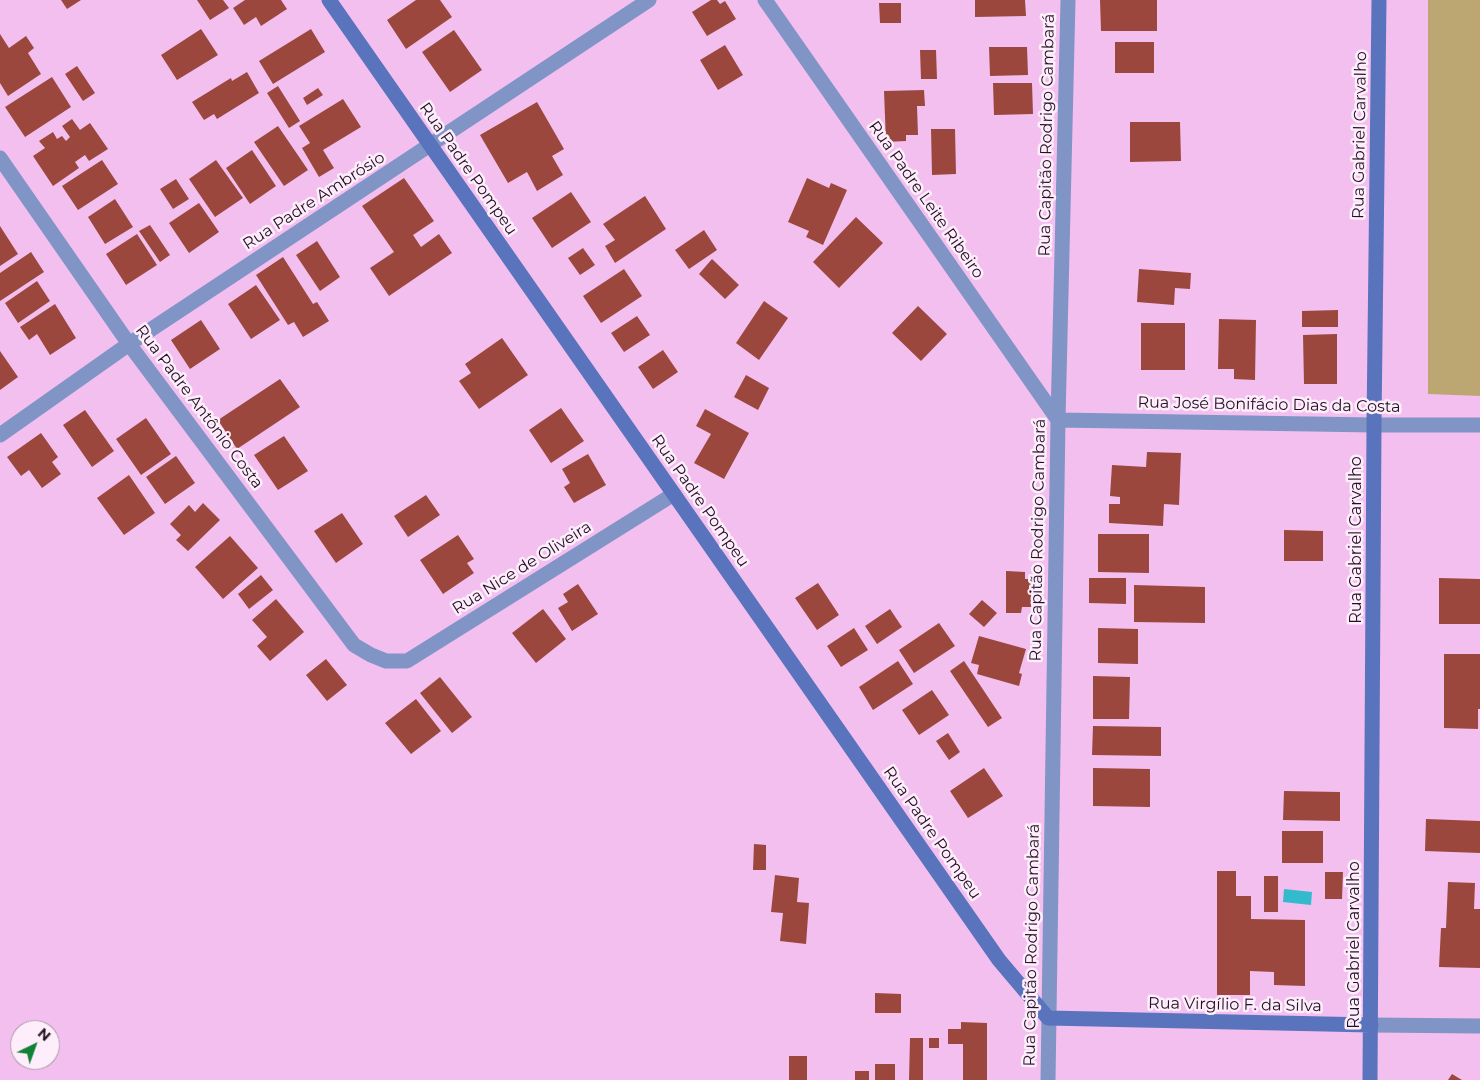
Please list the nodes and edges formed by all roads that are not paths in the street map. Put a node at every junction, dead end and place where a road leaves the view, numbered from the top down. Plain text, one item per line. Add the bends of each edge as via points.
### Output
1 (329, 0) edge
2 (649, 0) edge
3 (765, 0) edge
4 (1068, 0) edge
5 (1379, 0) edge
6 (430, 146) junction
7 (0, 158) edge
8 (129, 344) junction
9 (1058, 420) junction
10 (1374, 425) junction
11 (1480, 425) edge
12 (0, 435) edge
13 (674, 494) junction
14 (386, 661) joint
15 (1048, 1018) junction
16 (1372, 1026) junction
17 (1480, 1026) edge
18 (1048, 1080) edge
19 (1370, 1080) edge

1 - 6 street, Rua Padre Pompeu
2 - 6 street, Rua Padre Ambrósio
3 - 9 street, Rua Padre Leite Ribeiro
4 - 9 street, Rua Capitão Rodrigo Cambará
5 - 10 street, Rua Gabriel Carvalho
6 - 8 street, Rua Padre Ambrósio
6 - 13 street, Rua Padre Pompeu
7 - 8 street, Rua Padre Antônio Costa
8 - 12 street, Rua Padre Ambrósio
8 - 14 street, Rua Padre Antônio Costa via 354,645
9 - 10 street, Rua José Bonifácio Dias da Costa
9 - 15 street, Rua Capitão Rodrigo Cambará
10 - 11 street, Rua José Bonifácio Dias da Costa
10 - 16 street, Rua Gabriel Carvalho
13 - 14 street, Rua Nice de Oliveira via 407,660
13 - 15 street, Rua Padre Pompeu via 999,960
15 - 16 street, Rua Virgílio F. da Silva
15 - 18 street, Rua Capitão Rodrigo Cambará
16 - 17 street, Rua Virgílio F. da Silva
16 - 19 street, Rua Gabriel Carvalho

